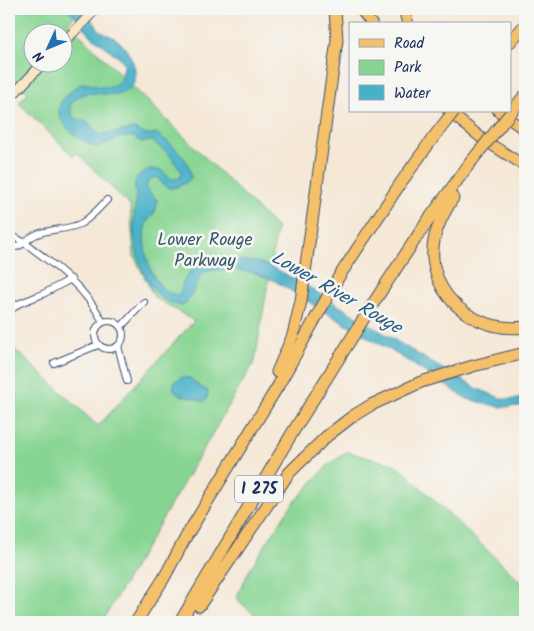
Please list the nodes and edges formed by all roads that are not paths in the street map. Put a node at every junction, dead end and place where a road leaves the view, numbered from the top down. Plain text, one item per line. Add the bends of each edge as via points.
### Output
1 (96, 9) edge
2 (335, 9) edge
3 (360, 9) edge
4 (398, 9) edge
5 (407, 17) edge
6 (370, 22) edge
7 (525, 24) edge
8 (525, 31) edge
9 (72, 34) edge
10 (512, 41) edge
11 (512, 42) edge
12 (35, 72) edge
13 (525, 95) edge
14 (9, 99) edge
15 (512, 111) edge
16 (449, 112) edge
17 (453, 112) edge
18 (499, 112) edge
19 (511, 112) edge
20 (525, 130) edge
21 (468, 166) junction
22 (525, 166) edge
23 (107, 200) dead end
24 (9, 234) edge
25 (25, 244) junction
26 (9, 245) edge
27 (71, 279) junction
28 (144, 302) dead end
29 (9, 312) edge
30 (103, 322) junction
31 (120, 327) junction
32 (525, 327) edge
33 (98, 345) junction
34 (118, 346) junction
35 (525, 353) edge
36 (54, 363) dead end
37 (127, 381) dead end
38 (187, 535) junction
39 (136, 622) edge
40 (180, 622) edge
41 (188, 622) edge

1 - 9 street
2 - 38 highway via 337,40 295,330 281,364
3 - 6 main road
4 - 5 main road
7 - 10 highway
8 - 11 highway
12 - 14 street
13 - 15 highway, I 275, bridge
16 - 22 main road via 484,140
17 - 38 highway, I 275, bridge via 387,202 338,278
18 - 20 main road
19 - 21 highway, I 275, bridge
21 - 32 highway via 435,236 433,261 437,274 453,303 470,317 492,326
21 - 40 highway, I 275 via 376,299
23 - 25 street via 81,224 39,234 28,238
24 - 25 street
25 - 26 street
25 - 27 street
27 - 29 street via 18,304
27 - 30 street
28 - 31 street
30 - 31 street via 112,321
30 - 33 street via 95,332
31 - 34 street via 123,335
33 - 34 street via 105,349
33 - 36 street
34 - 37 street
35 - 41 highway via 421,382 371,405 327,436 289,473
38 - 39 highway, I 275

